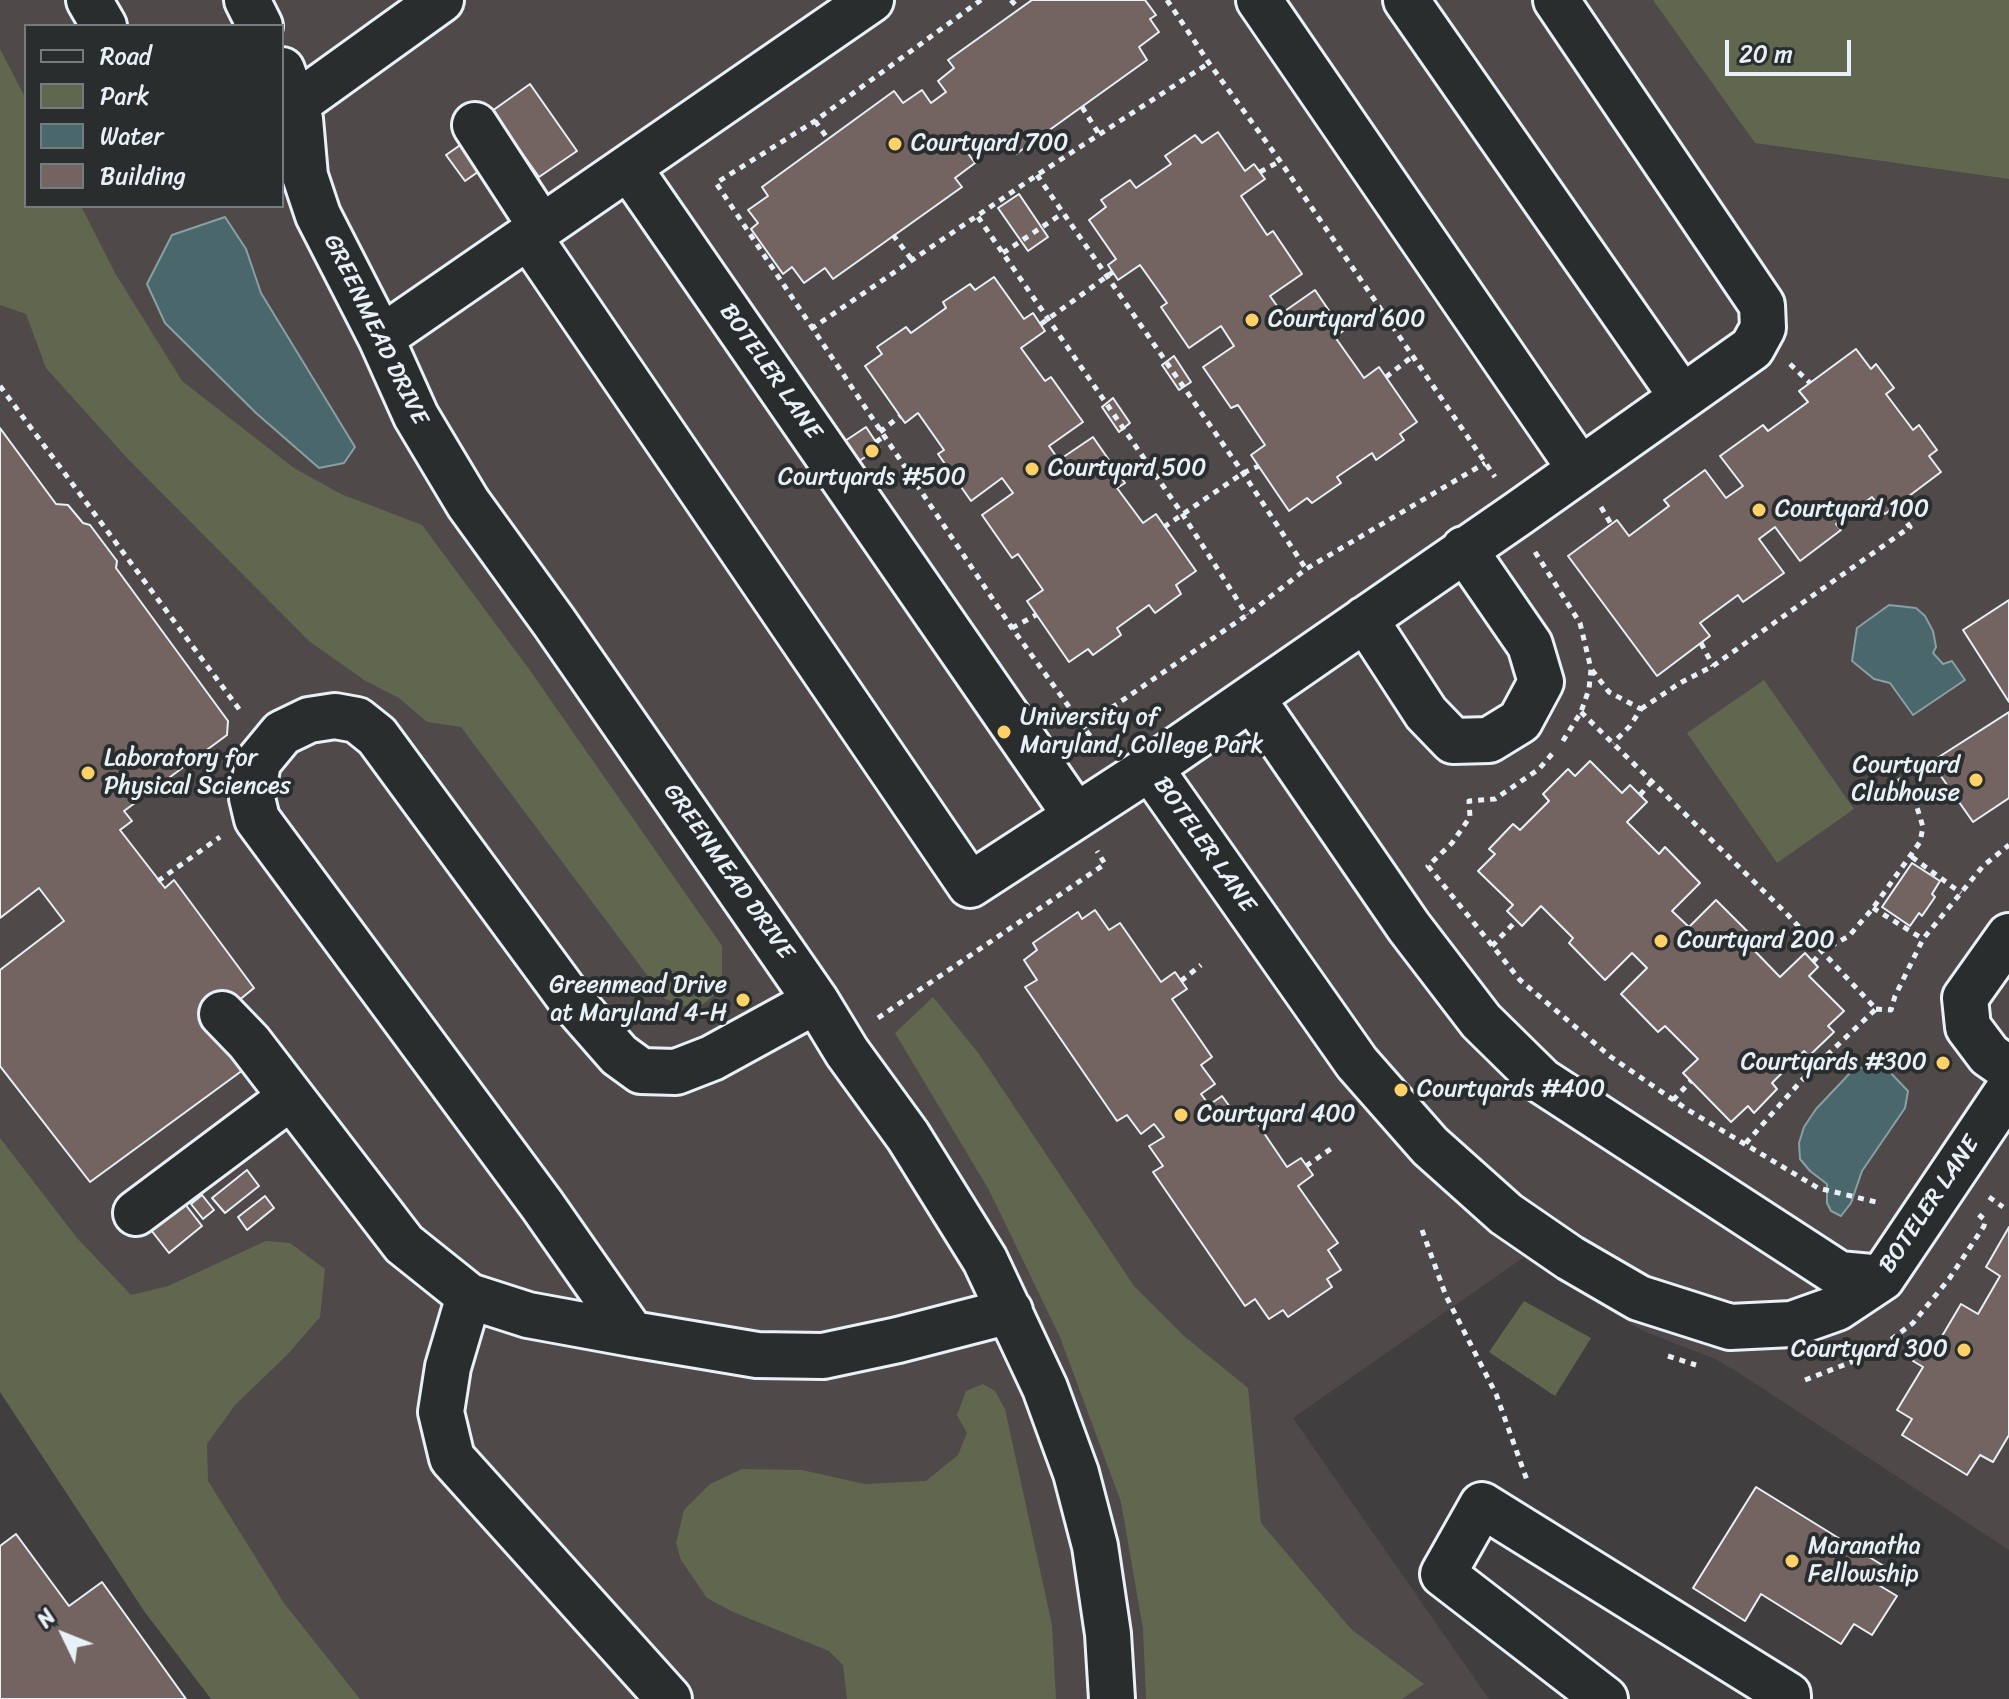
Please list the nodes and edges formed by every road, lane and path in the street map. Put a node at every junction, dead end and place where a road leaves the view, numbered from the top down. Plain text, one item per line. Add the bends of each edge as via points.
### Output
1 (89, 0) edge
2 (247, 0) edge
3 (441, 0) edge
4 (871, 0) edge
5 (981, 0) edge
6 (1011, 0) edge
7 (1167, 0) edge
8 (1259, 0) edge
9 (1406, 0) edge
10 (1556, 0) edge
11 (1019, 9) dead end
12 (103, 24) edge
13 (259, 24) edge
14 (1209, 63) junction
15 (287, 89) edge
16 (1082, 107) dead end
17 (815, 121) junction
18 (475, 125) dead end
19 (1099, 134) junction
20 (828, 139) dead end
21 (1280, 161) junction
22 (629, 168) junction
23 (1260, 172) dead end
24 (1037, 175) junction
25 (1063, 213) junction
26 (978, 217) junction
27 (535, 233) junction
28 (893, 235) dead end
29 (1003, 253) junction
30 (912, 260) junction
31 (1113, 272) dead end
32 (1107, 278) junction
33 (1050, 319) junction
34 (1041, 324) dead end
35 (811, 329) junction
36 (381, 338) junction
37 (1413, 356) junction
38 (1386, 377) dead end
39 (0, 386) edge
40 (1682, 397) junction
41 (900, 416) dead end
42 (881, 434) junction
43 (876, 442) dead end
44 (1485, 463) junction
45 (1259, 466) dead end
46 (1580, 469) junction
47 (1243, 473) junction
48 (1895, 506) dead end
49 (1519, 513) junction
50 (1183, 515) junction
51 (1164, 527) dead end
52 (1464, 549) junction
53 (1306, 569) junction
54 (1036, 615) dead end
55 (1247, 615) junction
56 (1365, 619) junction
57 (1012, 628) junction
58 (1701, 643) dead end
59 (1713, 666) junction
60 (1591, 669) junction
61 (224, 689) dead end
62 (1252, 698) junction
63 (1641, 709) junction
64 (1581, 712) junction
65 (1082, 728) junction
66 (1613, 743) junction
67 (1138, 776) junction
68 (1899, 778) dead end
69 (1652, 781) junction
70 (1640, 795) dead end
71 (1076, 816) junction
72 (257, 819) junction
73 (2009, 845) edge
74 (1912, 857) junction
75 (158, 881) dead end
76 (1961, 893) junction
77 (1873, 908) junction
78 (1516, 921) dead end
79 (2009, 936) edge
80 (1923, 939) junction
81 (1492, 946) junction
82 (1822, 951) junction
83 (1813, 962) dead end
84 (1201, 965) dead end
85 (1181, 981) dead end
86 (816, 1001) junction
87 (1876, 1009) junction
88 (222, 1014) dead end
89 (869, 1024) dead end
90 (2009, 1069) edge
91 (1691, 1081) dead end
92 (2009, 1089) edge
93 (291, 1097) junction
94 (1673, 1100) junction
95 (1745, 1144) junction
96 (1335, 1146) dead end
97 (1306, 1166) dead end
98 (1858, 1196) dead end
99 (1989, 1197) dead end
100 (2003, 1207) dead end
101 (136, 1213) dead end
102 (1422, 1230) dead end
103 (1882, 1278) junction
104 (469, 1296) junction
105 (1010, 1311) junction
106 (632, 1334) junction
107 (1894, 1337) dead end
108 (1919, 1351) dead end
109 (1516, 1527) junction
110 (669, 1699) edge
111 (1112, 1699) edge
112 (1605, 1699) edge
113 (1788, 1699) edge

1 - 12 street
2 - 13 street
3 - 15 street
4 - 22 street
5 - 17 path
6 - 11 path
7 - 14 path
8 - 46 street
9 - 40 street
10 - 40 street via 1762,305 1763,328 1752,348
14 - 19 path
14 - 21 path
15 - 36 street, GREENMEAD DRIVE via 300,119 305,176 318,215
16 - 19 path
17 - 20 path
17 - 35 path via 716,183
18 - 27 street
19 - 24 path
21 - 23 path
21 - 37 path
22 - 27 street
22 - 71 street, BOTELER LANE
24 - 25 path
24 - 26 path
25 - 29 path
25 - 32 path
26 - 29 path
26 - 30 path
27 - 36 street
27 - 71 street via 970,885
28 - 30 path
29 - 33 path
30 - 35 path
31 - 32 path
32 - 33 path
32 - 47 path
33 - 34 path
33 - 50 path
35 - 42 path
36 - 86 street, GREENMEAD DRIVE via 416,416 468,503
37 - 38 path
37 - 44 path
39 - 61 path
40 - 46 street
41 - 42 path
42 - 43 path
42 - 57 path
44 - 49 path
44 - 53 path
45 - 47 path
46 - 49 street
47 - 50 path
47 - 53 path
48 - 59 path via 1910,527
49 - 52 street
49 - 60 path via 1522,532 1580,623
50 - 51 path
50 - 55 path
52 - 56 street
52 - 56 street via 1530,645 1541,682 1520,721 1489,740 1453,741 1426,713
53 - 55 path
54 - 57 path
55 - 65 path
56 - 62 street
57 - 65 path
58 - 59 path
59 - 63 path
60 - 63 path via 1609,692
60 - 64 path
62 - 67 street
62 - 103 street via 1409,927 1481,1021 1542,1081 1839,1274
63 - 66 path
64 - 66 path
64 - 81 path via 1539,769 1495,799 1469,801 1470,817 1428,866
65 - 67 path
66 - 69 path
67 - 71 street, BOTELER LANE
67 - 103 street, BOTELER LANE via 1357,1063 1430,1146 1506,1214 1570,1258 1639,1298 1730,1327 1792,1324 1837,1308
68 - 74 path via 1923,827
69 - 70 path
69 - 82 path
71 - 89 path via 1105,864
72 - 75 path
72 - 86 street via 252,798 258,762 282,733 309,720 357,720 377,736 570,999 619,1055 641,1071 676,1072 712,1058
72 - 106 street
73 - 76 path
74 - 76 path
74 - 77 path
76 - 80 path
77 - 80 path
77 - 82 path via 1849,936
78 - 81 path
79 - 90 street via 1965,998 1968,1027 1989,1055
80 - 87 path via 1891,1010
81 - 94 path via 1560,1016
82 - 83 path
82 - 87 path
84 - 85 path
86 - 105 street, GREENMEAD DRIVE via 908,1136 985,1260
87 - 95 path via 1810,1071
88 - 93 street
91 - 94 path
92 - 103 street, BOTELER LANE
93 - 101 street
93 - 104 street via 404,1244
94 - 95 path
95 - 98 path via 1818,1188
96 - 97 path
99 - 100 path
102 - 109 path via 1446,1296 1496,1394 1529,1482
104 - 106 street via 528,1315
104 - 110 street via 441,1412 452,1458
105 - 106 street via 823,1356 757,1355
105 - 111 street, GREENMEAD DRIVE via 1076,1473 1095,1546
107 - 108 path
109 - 112 street via 1482,1505 1443,1574
109 - 113 street

